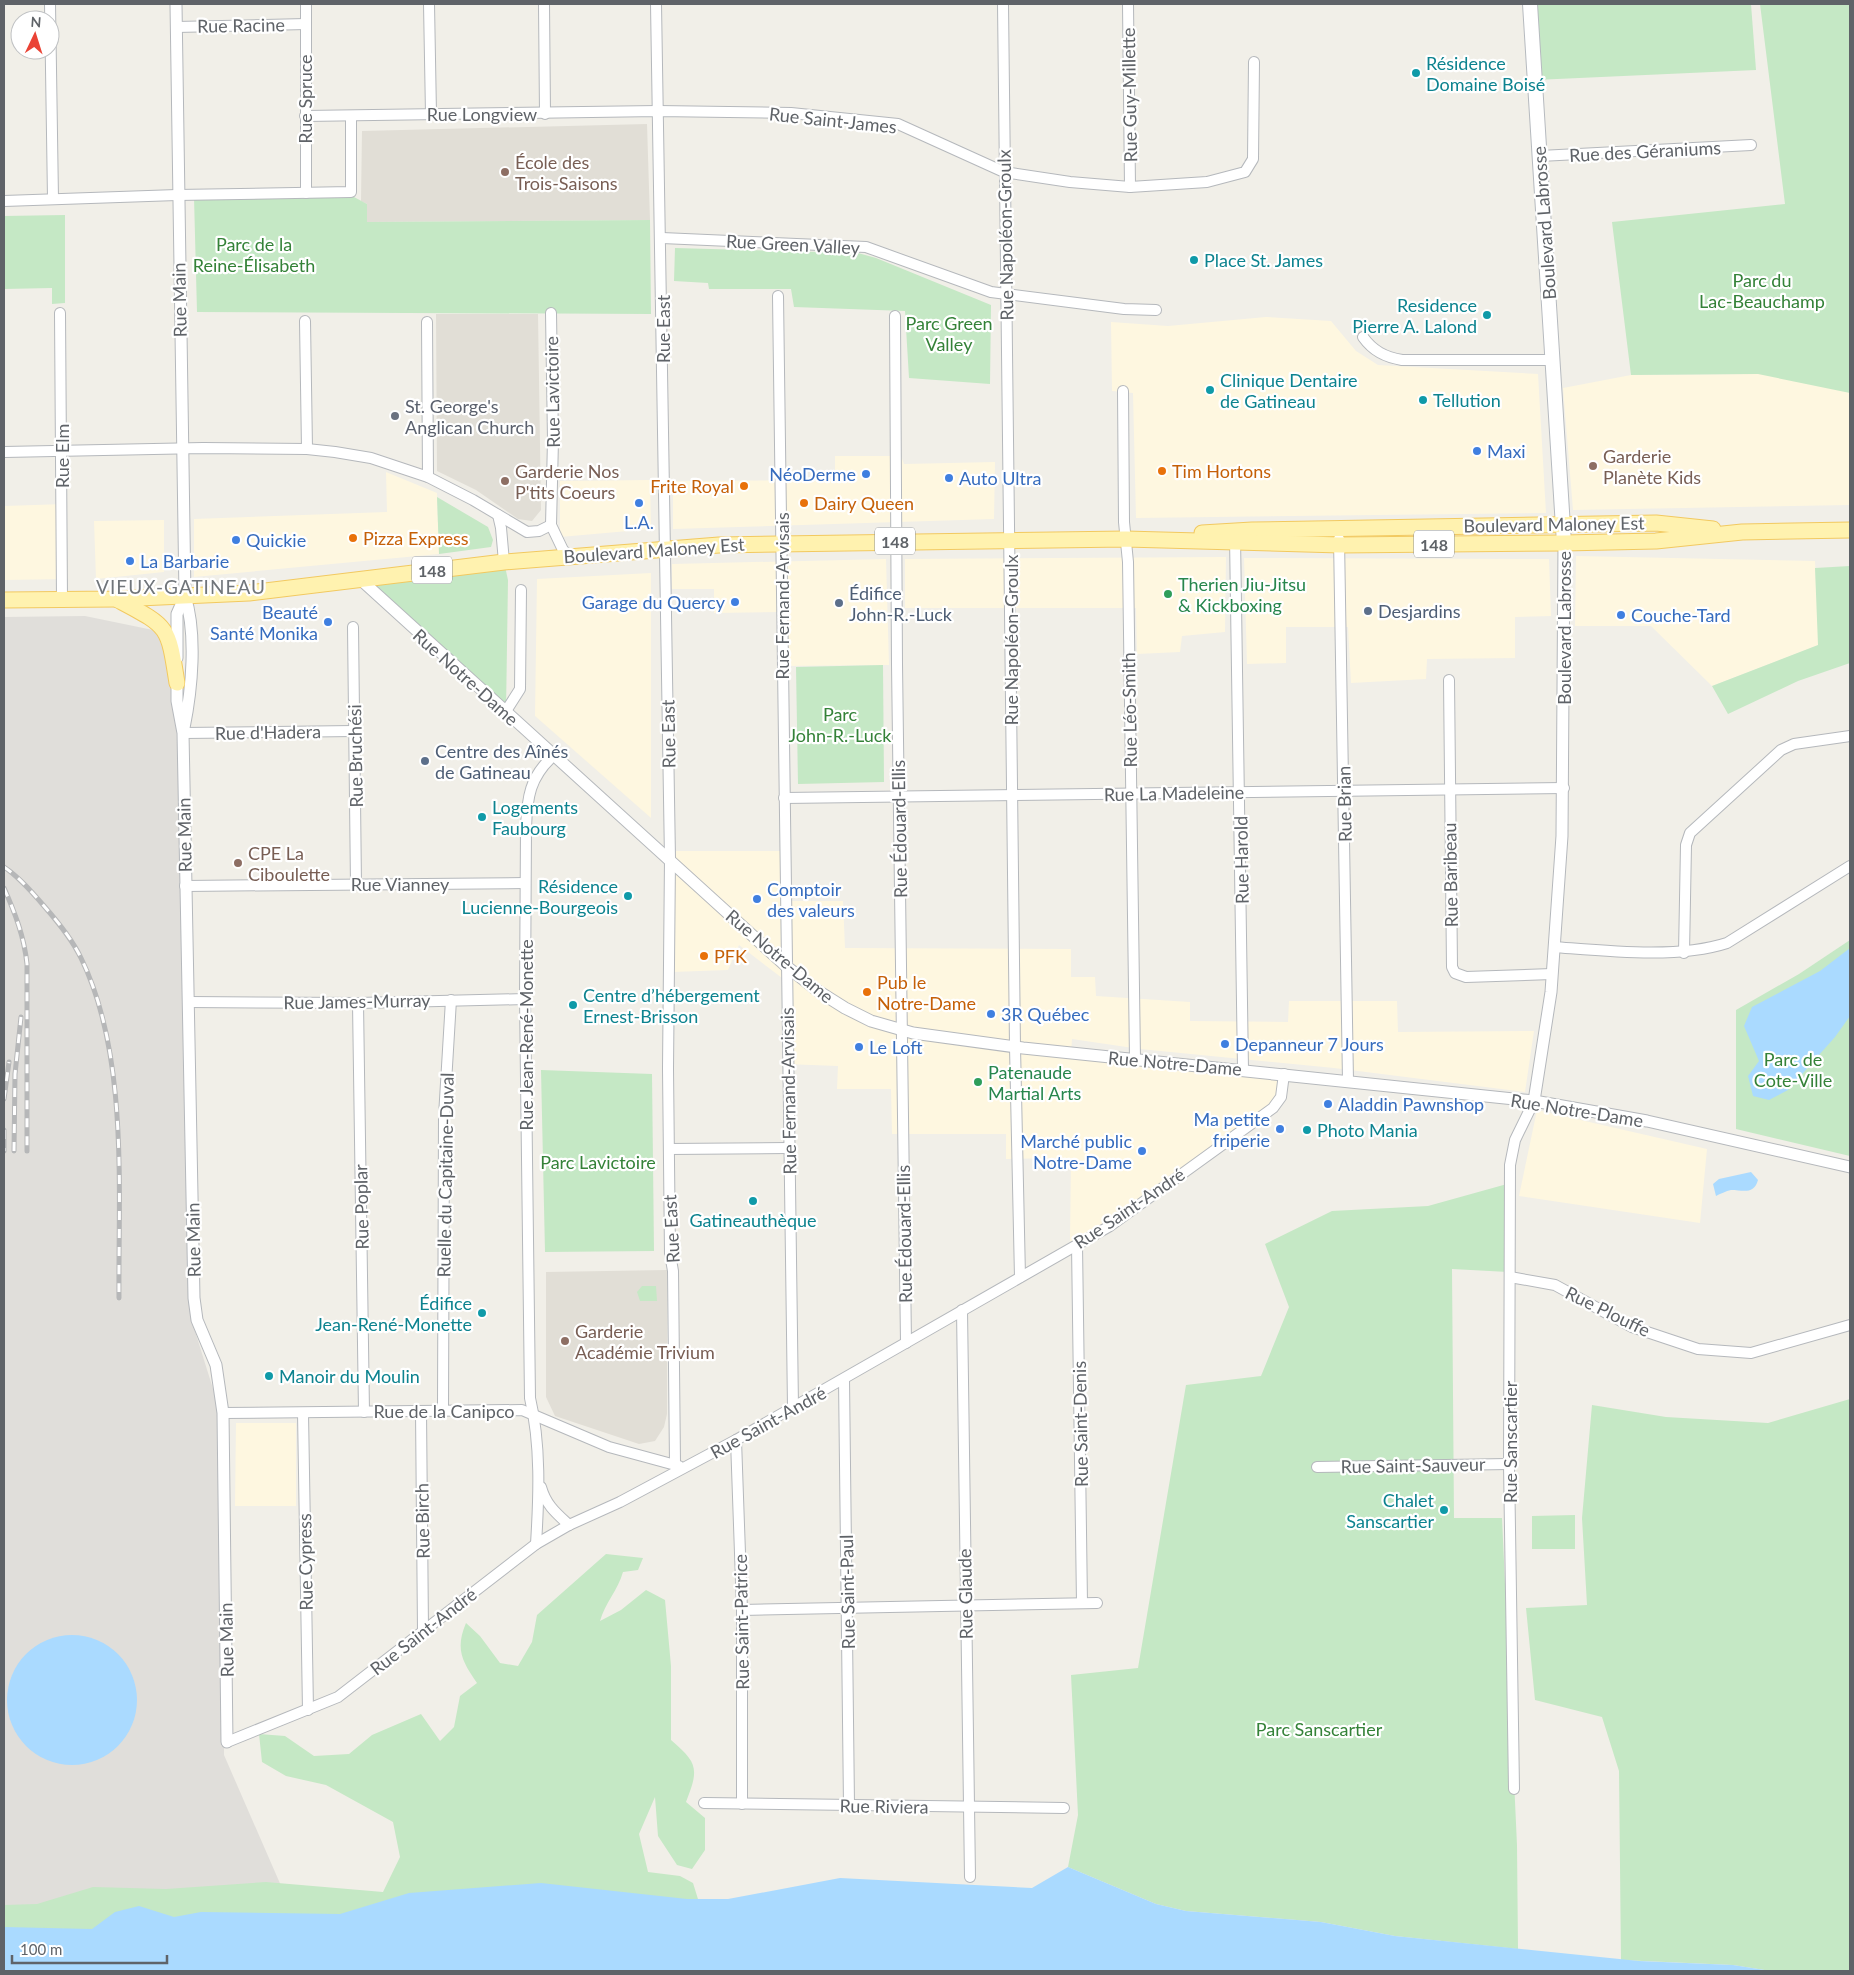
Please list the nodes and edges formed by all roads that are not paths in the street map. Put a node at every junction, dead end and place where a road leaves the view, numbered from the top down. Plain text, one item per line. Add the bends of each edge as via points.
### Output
1 (50, 4) edge
2 (176, 4) edge
3 (306, 4) edge
4 (429, 4) edge
5 (544, 4) edge
6 (656, 4) edge
7 (1003, 4) edge
8 (1128, 4) edge
9 (1530, 4) edge
10 (306, 24) junction
11 (176, 27) junction
12 (1254, 62) dead end
13 (658, 111) junction
14 (431, 114) junction
15 (545, 114) junction
16 (305, 116) junction
17 (351, 116) junction
18 (1751, 146) dead end
19 (1540, 156) junction
20 (1004, 172) junction
21 (1130, 187) junction
22 (306, 193) junction
23 (177, 194) junction
24 (53, 199) junction
25 (4, 201) edge
26 (662, 238) junction
27 (1007, 294) junction
28 (778, 296) dead end
29 (1156, 310) dead end
30 (60, 312) dead end
31 (551, 313) dead end
32 (895, 316) dead end
33 (304, 321) dead end
34 (427, 322) dead end
35 (1363, 337) dead end
36 (1552, 360) junction
37 (1123, 391) dead end
38 (182, 449) junction
39 (307, 449) junction
40 (62, 450) junction
41 (4, 452) edge
42 (428, 477) junction
43 (498, 515) junction
44 (551, 524) junction
45 (1562, 524) junction
46 (1338, 528) junction
47 (1850, 530) edge
48 (1742, 532) junction
49 (1235, 537) junction
50 (1010, 539) junction
51 (1126, 539) junction
52 (896, 541) junction
53 (781, 543) junction
54 (1564, 543) junction
55 (1340, 545) junction
56 (664, 548) junction
57 (569, 555) junction
58 (504, 562) junction
59 (360, 579) junction
60 (521, 590) dead end
61 (185, 596) junction
62 (117, 599) junction
63 (4, 600) edge
64 (62, 600) junction
65 (353, 627) dead end
66 (1449, 680) dead end
67 (177, 683) junction
68 (506, 711) junction
69 (354, 731) junction
70 (183, 733) junction
71 (1850, 736) edge
72 (553, 756) junction
73 (1564, 788) junction
74 (1449, 790) junction
75 (1345, 791) junction
76 (1240, 792) junction
77 (1130, 794) junction
78 (1012, 795) junction
79 (898, 796) junction
80 (784, 798) junction
81 (670, 859) junction
82 (1850, 866) edge
83 (356, 884) junction
84 (525, 884) junction
85 (185, 886) junction
86 (1554, 948) junction
87 (1684, 953) junction
88 (786, 966) junction
89 (1552, 974) junction
90 (525, 999) junction
91 (450, 1000) junction
92 (189, 1002) junction
93 (358, 1002) junction
94 (901, 1031) junction
95 (1015, 1047) junction
96 (1135, 1060) junction
97 (1243, 1069) junction
98 (1284, 1074) junction
99 (1348, 1081) junction
100 (1534, 1101) junction
101 (789, 1148) junction
102 (668, 1149) junction
103 (1850, 1167) edge
104 (1077, 1245) junction
105 (1510, 1276) junction
106 (1020, 1277) junction
107 (962, 1310) junction
108 (1850, 1325) edge
109 (906, 1343) junction
110 (844, 1379) junction
111 (794, 1407) junction
112 (421, 1410) junction
113 (443, 1410) junction
114 (364, 1412) junction
115 (223, 1413) junction
116 (303, 1413) junction
117 (534, 1414) junction
118 (736, 1440) junction
119 (1509, 1464) junction
120 (679, 1466) junction
121 (1317, 1468) dead end
122 (538, 1472) junction
123 (569, 1525) junction
124 (536, 1544) junction
125 (1082, 1603) junction
126 (1097, 1603) dead end
127 (965, 1606) junction
128 (847, 1608) junction
129 (742, 1610) junction
130 (423, 1631) junction
131 (308, 1710) junction
132 (227, 1742) joint
133 (1514, 1788) dead end
134 (704, 1804) dead end
135 (742, 1804) junction
136 (849, 1805) junction
137 (969, 1806) junction
138 (1064, 1808) dead end
139 (970, 1877) dead end

1 - 24 street
2 - 11 street, Rue Main
3 - 10 street, Rue Spruce
4 - 14 street
5 - 15 street
6 - 13 street, Rue East
7 - 20 street, Rue Napoléon-Groulx
8 - 21 street, Rue Guy-Millette
9 - 19 main road, Boulevard Labrosse
10 - 11 street, Rue Racine
10 - 16 street, Rue Spruce
11 - 23 street, Rue Main
12 - 21 street, Rue Saint-James via 1253,159 1245,172 1207,182
13 - 15 street, Rue Longview
13 - 20 street, Rue Saint-James via 791,114 898,124
13 - 26 street, Rue East
14 - 15 street, Rue Longview
14 - 17 street, Rue Longview
16 - 17 street, Rue Longview
16 - 22 street, Rue Spruce
17 - 22 street via 351,192
18 - 19 street, Rue des Géraniums
19 - 36 main road, Boulevard Labrosse
20 - 21 street, Rue Saint-James
20 - 27 street, Rue Napoléon-Groulx
22 - 23 street
23 - 24 street
23 - 38 street, Rue Main
24 - 25 street
26 - 27 street, Rue Green Valley via 866,247 991,292
26 - 56 street, Rue East
27 - 29 street, Rue Green Valley
27 - 50 street, Rue Napoléon-Groulx
28 - 53 street, Rue Fernand-Arvisais
30 - 40 street, Rue Elm
31 - 44 street, Rue Lavictoire
32 - 52 street, Rue Édouard-Ellis
33 - 39 street
34 - 42 street
35 - 36 street via 1374,350 1402,360
36 - 45 main road, Boulevard Labrosse
37 - 51 street, Rue Léo-Smith
38 - 39 street
38 - 40 street
38 - 61 street, Rue Main
39 - 42 street via 371,458
40 - 41 street
40 - 64 street, Rue Elm
42 - 43 street
43 - 44 street via 527,532 539,531
43 - 58 street
44 - 57 street, Rue Lavictoire via 563,550
45 - 46 main road, Boulevard Maloney Est / 148
45 - 48 main road, Boulevard Maloney Est / 148 via 1656,523
45 - 54 main road, Boulevard Labrosse
46 - 49 main road, Boulevard Maloney Est / 148
46 - 55 street, Rue Brian
47 - 48 main road, Boulevard Maloney Est / 148
48 - 54 main road, Boulevard Maloney Est / 148 via 1656,541
49 - 51 main road, Boulevard Maloney Est / 148
49 - 55 main road, Boulevard Maloney Est / 148
49 - 76 street, Rue Harold
50 - 51 main road, Boulevard Maloney Est / 148
50 - 52 main road, Boulevard Maloney Est / 148
50 - 78 street, Rue Napoléon-Groulx
51 - 77 street, Rue Léo-Smith
52 - 53 main road, Boulevard Maloney Est / 148
52 - 79 street, Rue Édouard-Ellis
53 - 56 main road, Boulevard Maloney Est / 148
53 - 80 street, Rue Fernand-Arvisais
54 - 55 main road, Boulevard Maloney Est / 148
54 - 73 street, Boulevard Labrosse
55 - 75 street, Rue Brian via 1340,670
56 - 57 main road, Boulevard Maloney Est / 148
56 - 81 street, Rue East
57 - 58 main road, Boulevard Maloney Est / 148
58 - 59 main road, Boulevard Maloney Est / 148
59 - 61 main road, Boulevard Maloney Est / 148 via 249,593
59 - 68 street, Rue Notre-Dame
60 - 68 street via 521,682 516,699
61 - 62 main road, 148
61 - 67 street, Rue Main via 177,614
61 - 70 street, Rue Main via 191,614 190,700
62 - 64 main road, 148
62 - 67 main road via 142,611 162,626
63 - 64 main road, 148
65 - 69 street, Rue Bruchési
66 - 74 street, Rue Baribeau
67 - 70 street, Rue Main
68 - 72 street, Rue Notre-Dame
69 - 70 street, Rue d'Hadera
69 - 83 street, Rue Bruchési
70 - 85 street, Rue Main
71 - 87 street via 1794,744 1781,750 1690,833 1686,845
72 - 81 street, Rue Notre-Dame
72 - 84 street, Rue Jean-René-Monette via 540,768 528,792
73 - 74 street, Rue La Madeleine
73 - 86 street, Boulevard Labrosse
74 - 75 street, Rue La Madeleine
74 - 89 street, Rue Baribeau via 1452,967 1455,973 1466,977
75 - 76 street, Rue La Madeleine
75 - 99 street, Rue Brian
76 - 77 street, Rue La Madeleine
76 - 97 street, Rue Harold
77 - 78 street, Rue La Madeleine
77 - 96 street, Rue Léo-Smith
78 - 79 street, Rue La Madeleine
78 - 95 street, Rue Napoléon-Groulx
79 - 80 street, Rue La Madeleine
79 - 94 street, Rue Édouard-Ellis
80 - 88 street, Rue Fernand-Arvisais
81 - 88 street, Rue Notre-Dame
81 - 102 street, Rue East
82 - 87 street via 1727,943
83 - 84 street, Rue Vianney
83 - 85 street, Rue Vianney
84 - 90 street, Rue Jean-René-Monette
85 - 92 street, Rue Main
86 - 87 street
86 - 89 street, Boulevard Labrosse
88 - 94 street, Rue Notre-Dame via 845,1008
88 - 101 street, Rue Fernand-Arvisais
89 - 100 street, Boulevard Labrosse
90 - 91 street, Rue James-Murray
90 - 117 street, Rue Jean-René-Monette via 530,1388
91 - 93 street, Rue James-Murray
91 - 113 street, Ruelle du Capitaine-Duval via 444,1116
92 - 93 street, Rue James-Murray
92 - 115 street, Rue Main via 194,1298 197,1320 216,1366
93 - 114 street, Rue Poplar
94 - 95 street, Rue Notre-Dame
94 - 109 street, Rue Édouard-Ellis
95 - 96 street, Rue Notre-Dame
95 - 106 street, Rue Napoléon-Groulx
96 - 97 street, Rue Notre-Dame
97 - 98 street, Rue Notre-Dame
98 - 99 street, Rue Notre-Dame
98 - 104 street, Rue Saint-André via 1281,1097 1273,1108 1128,1214
99 - 100 street, Rue Notre-Dame
100 - 103 street, Rue Notre-Dame via 1647,1121
100 - 105 street, Rue Sanscartier via 1515,1140 1510,1165
101 - 102 street
101 - 111 street, Rue Fernand-Arvisais
102 - 120 street, Rue East
104 - 106 street, Rue Saint-André
104 - 125 street, Rue Saint-Denis
105 - 108 street, Rue Plouffe via 1555,1285 1632,1327 1698,1350 1751,1353
105 - 119 street, Rue Sanscartier
106 - 107 street, Rue Saint-André
107 - 109 street, Rue Saint-André
107 - 127 street, Rue Glaude
109 - 110 street, Rue Saint-André
110 - 111 street, Rue Saint-André
110 - 128 street, Rue Saint-Paul
111 - 118 street, Rue Saint-André
112 - 113 street, Rue de la Canipco
112 - 114 street, Rue de la Canipco
112 - 130 street, Rue Birch
113 - 117 street, Rue de la Canipco via 522,1410
114 - 116 street, Rue de la Canipco
115 - 116 street, Rue de la Canipco
115 - 132 street, Rue Main
116 - 131 street, Rue Cypress
117 - 120 street, Rue de la Canipco via 564,1430 609,1447
117 - 122 street, Rue Jean-René-Monette
118 - 120 street, Rue Saint-André
118 - 129 street, Rue Saint-Patrice
119 - 121 street, Rue Saint-Sauveur
119 - 133 street, Rue Sanscartier
120 - 123 street, Rue Saint-André via 620,1502
122 - 123 street, Rue Jean-René-Monette via 544,1499
122 - 124 street, Rue Jean-René-Monette
123 - 124 street, Rue Saint-André
124 - 130 street, Rue Saint-André
125 - 126 street
125 - 127 street
127 - 128 street
127 - 137 street, Rue Glaude
128 - 129 street
128 - 136 street, Rue Saint-Paul
129 - 135 street, Rue Saint-Patrice
130 - 131 street, Rue Saint-André via 338,1697
131 - 132 street, Rue Saint-André
134 - 135 street, Rue Riviera
135 - 136 street, Rue Riviera
136 - 137 street, Rue Riviera
137 - 138 street, Rue Riviera
137 - 139 street, Rue Glaude

